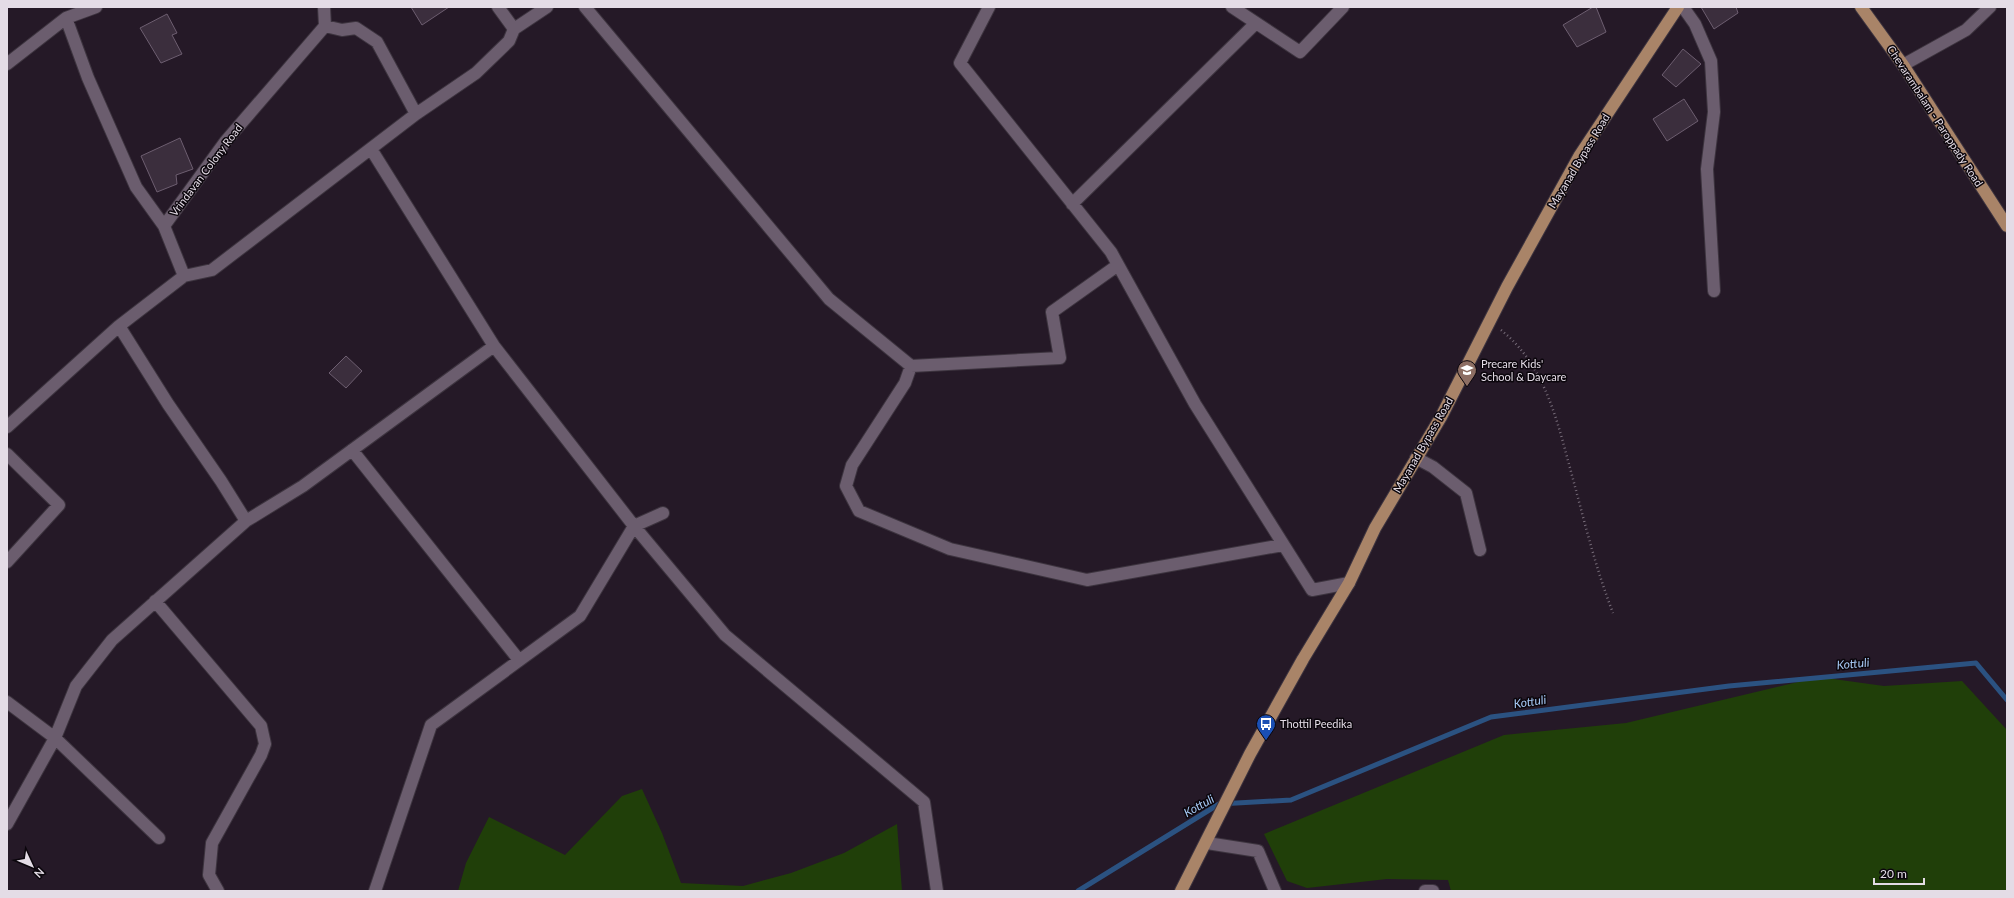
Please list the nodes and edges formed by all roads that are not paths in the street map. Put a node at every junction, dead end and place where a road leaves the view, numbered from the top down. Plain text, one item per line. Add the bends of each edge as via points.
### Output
1 (96, 7) edge
2 (324, 7) edge
3 (498, 7) edge
4 (547, 7) edge
5 (585, 7) edge
6 (989, 7) edge
7 (1232, 7) edge
8 (1343, 7) edge
9 (1678, 7) edge
10 (1683, 7) edge
11 (1860, 7) edge
12 (1990, 7) edge
13 (66, 18) junction
14 (1256, 23) junction
15 (325, 26) junction
16 (514, 29) junction
17 (7, 64) edge
18 (1903, 65) junction
19 (416, 114) junction
20 (370, 149) junction
21 (1072, 204) junction
22 (164, 226) junction
23 (2007, 226) edge
24 (1118, 265) junction
25 (184, 276) junction
26 (1714, 291) dead end
27 (119, 326) junction
28 (494, 346) junction
29 (911, 366) junction
30 (7, 427) edge
31 (352, 450) junction
32 (7, 454) edge
33 (1416, 458) junction
34 (663, 512) dead end
35 (246, 521) junction
36 (634, 526) junction
37 (1283, 545) junction
38 (1480, 550) dead end
39 (7, 562) edge
40 (1349, 583) junction
41 (155, 601) junction
42 (519, 660) junction
43 (7, 702) edge
44 (55, 738) junction
45 (7, 824) edge
46 (159, 838) dead end
47 (1208, 840) junction
48 (218, 891) edge
49 (375, 891) edge
50 (937, 891) edge
51 (1181, 891) edge
52 (1275, 891) edge

1 - 13 street
2 - 15 street
3 - 16 street
4 - 16 street
5 - 29 street via 829,299
6 - 21 street via 960,63
7 - 14 street
8 - 14 street via 1300,52
9 - 33 main road, Mayanad Bypass Road via 1580,155 1441,417
10 - 26 street via 1695,24 1711,61 1714,112 1708,169
11 - 18 main road, Chevarambalam - Paroppady Road
12 - 18 street via 1966,30
13 - 17 street
13 - 22 street, Vrindavan Colony Road via 88,78 136,187
14 - 21 street
15 - 19 street via 342,30 356,28 377,42
15 - 22 street, Vrindavan Colony Road via 225,142
16 - 19 street via 509,41 476,73
18 - 23 main road, Chevarambalam - Paroppady Road
19 - 20 street
20 - 25 street via 212,270
20 - 28 street
21 - 24 street via 1111,252
22 - 25 street
24 - 29 street via 1052,312 1060,358
24 - 37 street via 1195,404
25 - 27 street
27 - 30 street
27 - 35 street
28 - 31 street
28 - 36 street
29 - 37 street via 905,383 852,465 846,486 859,511 950,549 1087,580
31 - 35 street via 303,486
31 - 42 street
32 - 39 street via 59,505
33 - 38 street via 1433,467 1466,493
33 - 40 main road, Mayanad Bypass Road via 1375,528
34 - 36 street
35 - 41 street
36 - 42 street via 580,616
36 - 50 street via 725,635 924,802
37 - 40 street via 1312,590
40 - 47 main road, Mayanad Bypass Road via 1250,754
41 - 44 street via 112,640 76,686
41 - 48 street via 260,726 265,744 212,843 209,875
42 - 49 street via 431,725
43 - 44 street
44 - 45 street
44 - 46 street
47 - 51 main road, Mayanad Bypass Road
47 - 52 street via 1258,851

